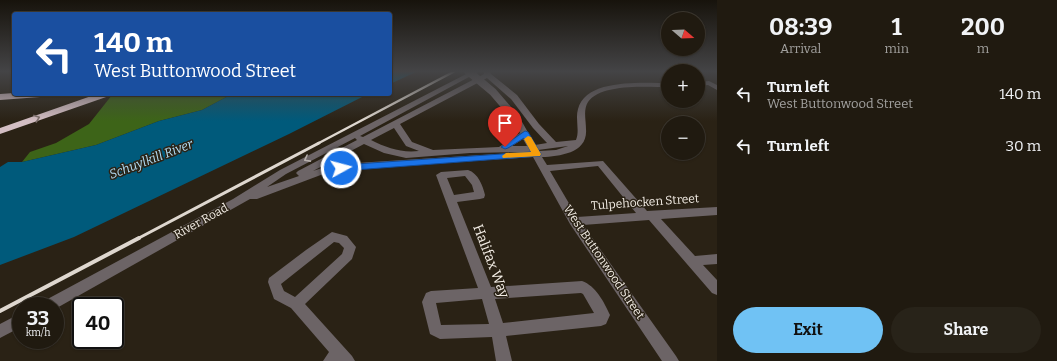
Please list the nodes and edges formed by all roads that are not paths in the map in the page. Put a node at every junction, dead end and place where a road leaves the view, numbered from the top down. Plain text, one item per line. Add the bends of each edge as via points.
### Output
1 (448, 88) edge
2 (461, 88) edge
3 (488, 88) edge
4 (504, 88) edge
5 (616, 88) edge
6 (12, 91) edge
7 (0, 92) edge
8 (13, 96) edge
9 (100, 96) edge
10 (0, 97) edge
11 (396, 124) junction
12 (0, 131) edge
13 (525, 134) junction
14 (356, 139) junction
15 (579, 142) junction
16 (554, 145) junction
17 (501, 149) junction
18 (432, 153) junction
19 (540, 158) junction
20 (410, 162) junction
21 (451, 199) junction
22 (236, 202) junction
23 (717, 211) edge
24 (647, 215) junction
25 (574, 221) junction
26 (717, 259) edge
27 (691, 261) junction
28 (717, 289) edge
29 (487, 293) junction
30 (62, 297) edge
31 (296, 304) junction
32 (12, 325) edge
33 (498, 330) junction
34 (0, 331) edge
35 (338, 358) edge
36 (504, 361) edge
37 (671, 361) edge

1 - 14 street
2 - 11 street
3 - 13 street, West Buttonwood Street, bridge via 517,120
4 - 16 street
5 - 15 street via 594,94 586,100 582,109 583,133
6 - 7 highway
8 - 10 highway
12 -> 9 highway
11 - 14 street
11 - 18 street via 409,144
13 - 17 street
13 - 19 street, West Buttonwood Street
14 - 18 street via 397,154
14 - 20 street via 383,156
14 - 22 street via 302,173
15 - 16 street
15 - 19 street via 570,150
16 - 19 street
17 - 18 street
17 - 19 street
19 - 20 street via 509,156
19 - 24 street via 600,163
19 - 25 street, West Buttonwood Street
20 - 22 street via 325,170
21 - 21 street, Halifax Way via 441,175 468,173 477,184 480,196
21 - 29 street, Halifax Way
22 - 30 street, River Road
23 - 24 street, Tulpehocken Street
24 - 25 street, Tulpehocken Street
24 - 27 street
25 - 37 street, West Buttonwood Street
26 - 27 street
27 - 28 street
29 - 33 street, Halifax Way
29 - 33 street via 431,297 428,302 435,329 440,332
29 - 33 street via 582,287 588,290 603,315 602,320
31 - 31 street via 279,294 274,282 332,238 343,239 350,247 348,256
31 - 35 street
32 - 34 street
33 - 36 street, Halifax Way

